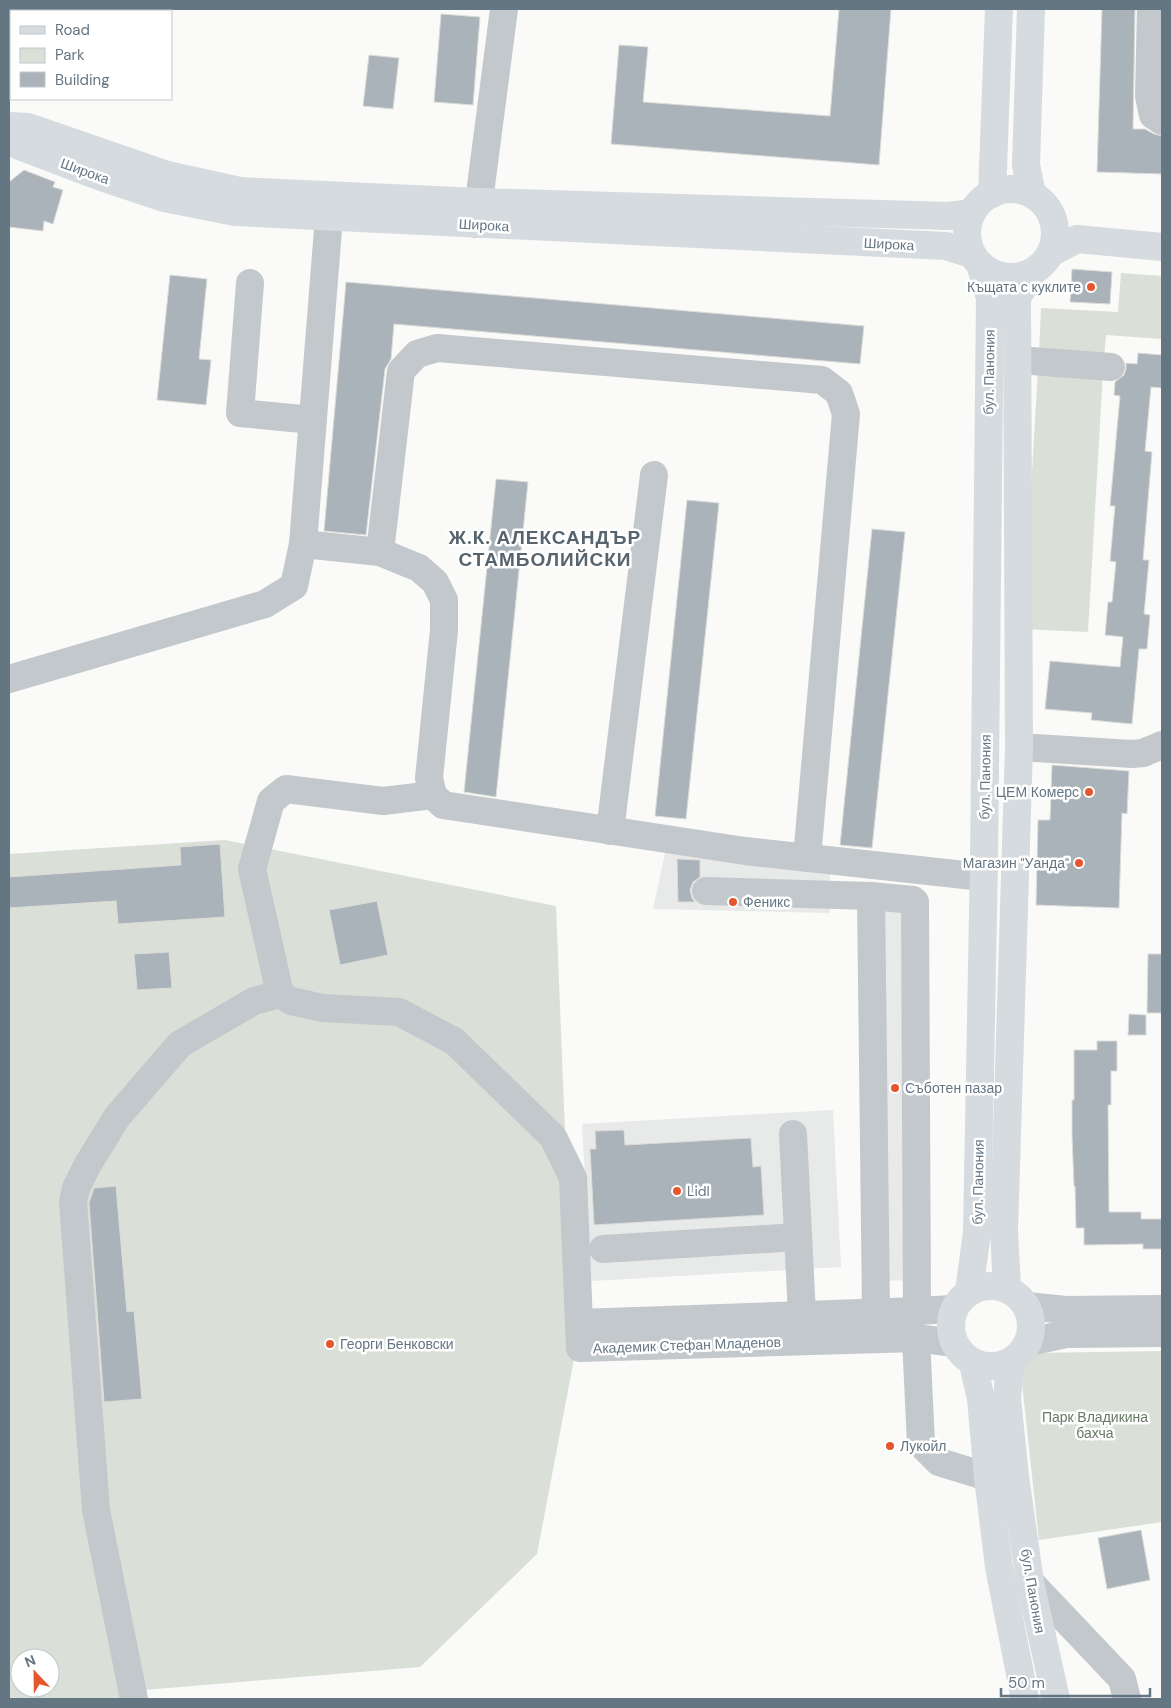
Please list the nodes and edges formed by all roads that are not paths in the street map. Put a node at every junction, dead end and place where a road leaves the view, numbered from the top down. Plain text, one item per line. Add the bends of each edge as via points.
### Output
1 (504, 9) edge
2 (999, 9) edge
3 (1031, 9) edge
4 (1155, 13) edge
5 (1162, 121) edge
6 (9, 126) edge
7 (9, 136) edge
8 (992, 194) junction
9 (1032, 194) junction
10 (478, 213) junction
11 (972, 213) junction
12 (1052, 215) junction
13 (329, 217) junction
14 (1077, 239) junction
15 (1162, 247) edge
16 (1051, 253) junction
17 (976, 259) junction
18 (1032, 272) junction
19 (250, 283) dead end
20 (1018, 360) junction
21 (1111, 367) dead end
22 (313, 420) junction
23 (654, 475) dead end
24 (303, 544) junction
25 (380, 552) junction
26 (9, 679) edge
27 (1162, 745) edge
28 (1019, 747) junction
29 (434, 795) junction
30 (610, 831) junction
31 (745, 851) junction
32 (807, 858) junction
33 (983, 877) junction
34 (706, 891) dead end
35 (746, 892) junction
36 (871, 896) junction
37 (280, 994) junction
38 (793, 1134) dead end
39 (798, 1238) junction
40 (603, 1249) dead end
41 (1017, 1297) junction
42 (961, 1300) junction
43 (1162, 1309) edge
44 (876, 1312) junction
45 (802, 1314) junction
46 (579, 1323) junction
47 (917, 1324) junction
48 (1162, 1333) edge
49 (1028, 1342) junction
50 (954, 1344) junction
51 (1010, 1363) junction
52 (973, 1364) junction
53 (988, 1476) junction
54 (1030, 1582) junction
55 (134, 1699) edge
56 (1026, 1699) edge
57 (1056, 1699) edge
58 (1127, 1699) edge

1 - 10 street
2 - 8 main road
3 - 9 main road via 1026,165
4 - 5 street via 1148,96 1153,115
6 - 10 main road, Широка via 28,127 167,175 240,191
7 - 13 main road, Широка via 19,146 164,198 236,212
8 - 9 main road via 1012,189
8 - 11 main road
9 - 12 main road
10 - 11 main road, Широка via 949,216
10 - 13 main road, Широка
10 - 17 main road, Широка via 946,246
11 - 17 main road, бул. Панония via 967,234
12 - 14 main road
12 - 16 main road via 1056,234
13 - 22 street
14 - 15 main road
14 - 16 main road
16 - 18 main road, бул. Панония
17 - 18 main road via 988,271 1004,276
17 - 33 main road, бул. Панония via 990,298
18 - 20 main road, бул. Панония via 1017,298
19 - 22 street via 240,413
20 - 21 street
20 - 28 main road, бул. Панония
22 - 24 street
23 - 30 street
24 - 25 street
24 - 26 street via 294,586 265,604
25 - 29 street via 418,568 435,582 444,600 444,630 428,778
25 - 32 street via 401,371 416,354 437,348 822,380 839,393 846,414
27 - 28 street via 1132,754
28 - 41 main road, бул. Панония via 1004,1231
29 - 30 street via 443,805
29 - 37 street via 383,801 286,789 271,801 252,869
30 - 31 street
31 - 32 street
31 - 35 street
32 - 33 street
33 - 42 main road, бул. Панония via 977,1233
34 - 35 street
35 - 36 street
36 - 44 street
36 - 47 street via 913,900 916,905
37 - 46 street via 291,1001 322,1008 399,1012 454,1040 553,1137 573,1178
37 - 55 street via 254,1001 180,1044 117,1117 88,1164 73,1202 96,1510
38 - 39 street
39 - 40 street
39 - 45 street
41 - 42 main road via 988,1285
41 - 43 street via 1066,1310
41 - 49 main road, бул. Панония via 1032,1324
42 - 47 street, Академик Стефан Младенов
42 - 50 main road, бул. Панония via 950,1328
44 - 45 street, Академик Стефан Младенов
44 - 47 street, Академик Стефан Младенов
45 - 46 street, Академик Стефан Младенов
46 - 47 street, Академик Стефан Младенов via 580,1348
47 - 50 street, Академик Стефан Младенов
47 - 53 street via 922,1444 939,1462
48 - 49 street via 1066,1334
49 - 51 main road
50 - 52 main road
51 - 52 main road via 989,1367
51 - 54 main road, бул. Панония via 1008,1398
52 - 53 main road, бул. Панония via 981,1399
53 - 56 main road, бул. Панония via 999,1567
54 - 57 main road, бул. Панония
54 - 58 street via 1122,1679

